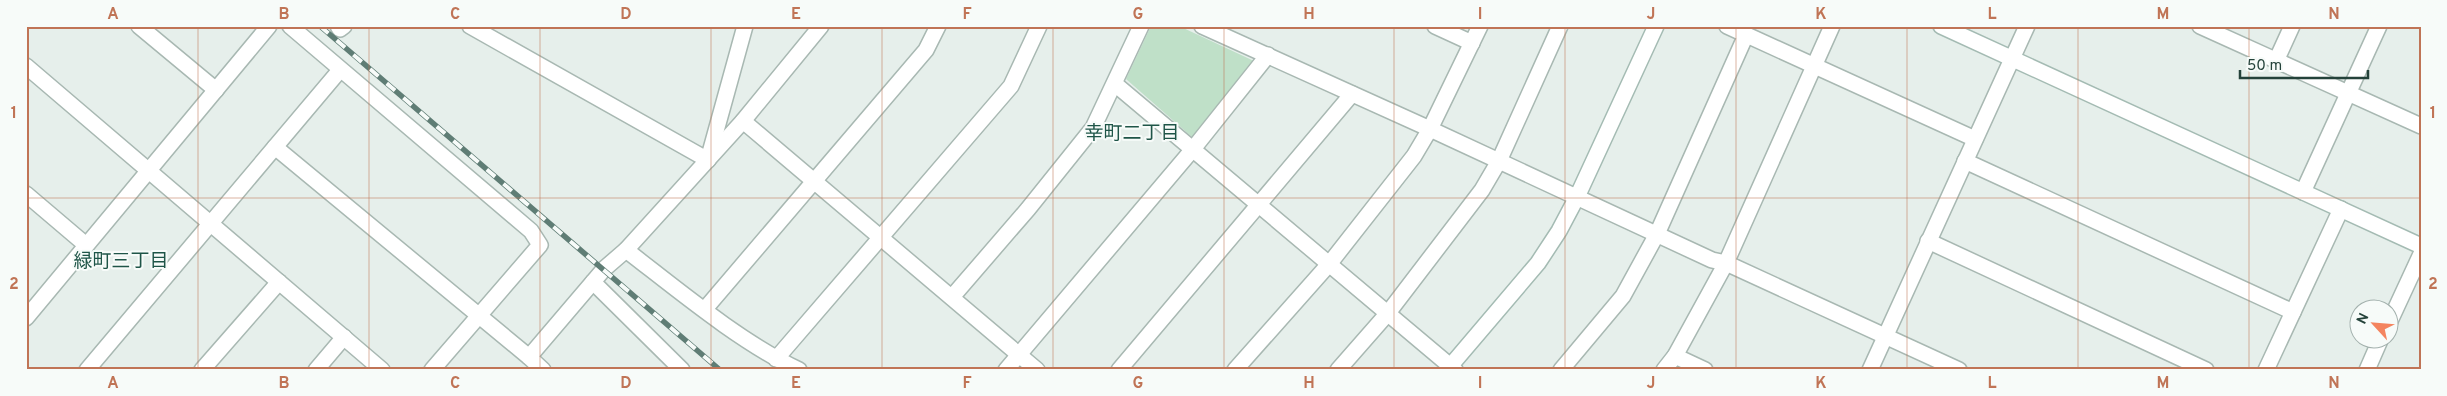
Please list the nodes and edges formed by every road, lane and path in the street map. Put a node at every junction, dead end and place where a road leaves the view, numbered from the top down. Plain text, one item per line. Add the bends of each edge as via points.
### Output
1 (139, 26) edge
2 (270, 26) edge
3 (290, 26) edge
4 (338, 26) edge
5 (344, 26) edge
6 (470, 26) edge
7 (744, 26) edge
8 (821, 26) edge
9 (938, 26) edge
10 (1039, 26) edge
11 (1141, 26) edge
12 (1202, 26) edge
13 (1435, 26) edge
14 (1480, 26) edge
15 (1560, 26) edge
16 (1656, 26) edge
17 (1727, 26) edge
18 (1832, 26) edge
19 (1941, 26) edge
20 (2027, 26) edge
21 (2292, 26) edge
22 (2379, 26) edge
23 (2203, 27) edge
24 (1746, 35) junction
25 (1472, 43) junction
26 (1268, 55) junction
27 (2013, 58) junction
28 (2276, 61) junction
29 (26, 66) edge
30 (1814, 66) junction
31 (340, 70) junction
32 (1115, 84) junction
33 (216, 90) junction
34 (2348, 93) junction
35 (1352, 94) junction
36 (742, 121) junction
37 (2421, 126) edge
38 (1430, 128) junction
39 (1975, 140) junction
40 (275, 147) junction
41 (1193, 149) junction
42 (708, 160) junction
43 (1499, 161) junction
44 (1965, 161) junction
45 (148, 170) junction
46 (813, 181) junction
47 (2303, 192) junction
48 (26, 194) edge
49 (1577, 197) junction
50 (1259, 204) junction
51 (2341, 209) junction
52 (211, 223) junction
53 (1657, 234) junction
54 (881, 238) junction
55 (1928, 241) junction
56 (86, 245) junction
57 (2421, 246) edge
58 (626, 250) junction
59 (2421, 254) edge
60 (1330, 263) junction
61 (1726, 263) junction
62 (279, 282) junction
63 (594, 282) junction
64 (952, 297) junction
65 (2400, 299) edge
66 (704, 309) junction
67 (2293, 312) junction
68 (1388, 313) junction
69 (479, 314) junction
70 (26, 318) edge
71 (1886, 336) junction
72 (344, 337) junction
73 (2377, 348) edge
74 (1019, 354) junction
75 (1675, 356) junction
76 (529, 357) junction
77 (776, 359) junction
78 (1451, 368) edge
79 (87, 370) edge
80 (202, 370) edge
81 (316, 370) edge
82 (382, 370) edge
83 (432, 370) edge
84 (544, 370) edge
85 (682, 370) edge
86 (799, 370) edge
87 (1006, 370) edge
88 (1037, 370) edge
89 (1119, 370) edge
90 (1235, 370) edge
91 (1338, 370) edge
92 (1561, 370) edge
93 (1664, 370) edge
94 (1705, 370) edge
95 (1870, 370) edge
96 (1959, 370) edge
97 (2206, 370) edge
98 (2266, 370) edge
99 (2367, 370) edge

1 - 33 street
2 - 33 street
3 - 31 street
4 - 5 street
6 - 42 street
7 - 42 street
8 - 36 street
9 - 46 street via 926,50
10 - 54 street via 1011,86
11 - 32 street
12 - 26 street
13 - 25 street
14 - 25 street
15 - 43 street
16 - 49 street
17 - 24 street
18 - 30 street
19 - 27 street
20 - 27 street
21 - 28 street
22 - 34 street
23 - 28 street
24 - 30 street
24 - 53 street
25 - 38 street
26 - 35 street
26 - 41 street
27 - 39 street
27 - 47 street
28 - 34 street
29 - 45 street
30 - 39 street
30 - 61 street
31 - 40 street
31 - 69 street via 530,231 540,245
32 - 41 street
32 - 64 street via 1088,135
33 - 45 street
34 - 37 street
34 - 47 street
35 - 38 street
35 - 50 street
36 - 42 street
36 - 46 street
38 - 43 street
38 - 60 street via 1399,176
39 - 44 street
40 - 52 street
40 - 69 street
41 - 50 street
41 - 74 street
42 - 58 street
43 - 49 street
43 - 68 street via 1458,223
44 - 55 street
44 - 67 street
45 - 52 street
45 - 56 street
46 - 54 street
46 - 66 street
47 - 51 street
48 - 56 street
49 - 53 street
49 - 78 street via 1538,263
50 - 60 street
50 - 89 street
51 - 57 street
51 - 67 street
52 - 62 street
52 - 79 street
53 - 61 street via 1712,260
53 - 92 street via 1623,296
54 - 64 street
54 - 77 street
55 - 71 street
55 - 97 street
56 - 70 street
58 - 63 street
58 - 66 street
59 - 65 street
60 - 68 street
60 - 90 street
61 - 71 street
61 - 75 street
62 - 72 street
62 - 80 street
63 - 76 street
63 - 85 street
64 - 74 street
66 - 77 street
67 - 98 street
68 - 78 street
68 - 91 street
69 - 76 street
69 - 83 street
71 - 95 street
71 - 96 street
72 - 81 street
72 - 82 street
73 - 99 street
74 - 87 street
74 - 88 street
75 - 93 street
75 - 94 street
76 - 84 street
77 - 86 street

